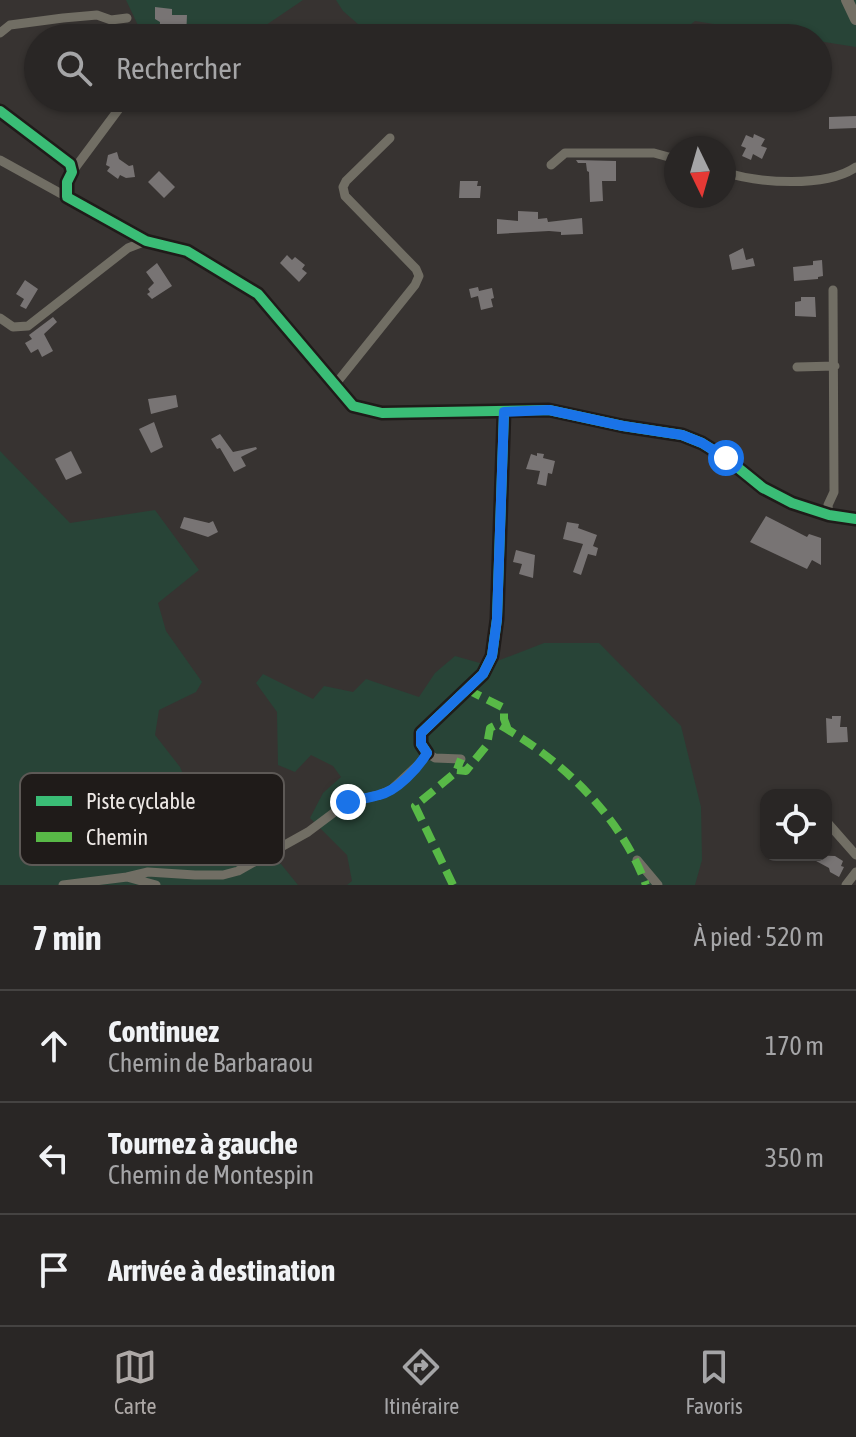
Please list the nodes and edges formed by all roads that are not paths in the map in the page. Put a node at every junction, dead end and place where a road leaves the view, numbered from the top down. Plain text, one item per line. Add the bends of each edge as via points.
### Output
1 (847, 0) edge
2 (127, 18) dead end
3 (856, 19) edge
4 (0, 33) edge
5 (0, 111) edge
6 (117, 112) edge
7 (390, 138) dead end
8 (664, 156) edge
9 (0, 160) edge
10 (551, 165) dead end
11 (856, 167) edge
12 (72, 172) junction
13 (736, 175) edge
14 (67, 197) junction
15 (146, 241) junction
16 (833, 290) dead end
17 (0, 318) edge
18 (835, 366) junction
19 (797, 367) dead end
20 (334, 386) junction
21 (504, 412) junction
22 (829, 515) junction
23 (856, 519) edge
24 (427, 753) junction
25 (461, 759) dead end
26 (832, 828) edge
27 (284, 845) edge
28 (856, 855) edge
29 (637, 860) dead end
30 (249, 865) edge
31 (856, 872) edge
32 (127, 877) junction
33 (63, 885) edge
34 (156, 885) edge
35 (658, 885) edge
36 (846, 885) edge

1 - 3 main road
2 - 4 street via 63,18 10,25
5 - 12 street via 70,164
6 - 12 street
7 - 20 street via 346,181 345,196 419,276
8 - 10 street via 565,153
9 - 14 street
11 - 13 street via 822,179 757,180
12 - 14 street
14 - 15 street
15 - 17 street via 128,248 28,326 13,327
15 - 20 street via 187,251 258,294
16 - 18 street
18 - 19 street
18 - 22 street via 834,492
20 - 21 street via 353,406 369,412
21 - 22 street via 549,410 682,435 726,458 763,488
21 - 24 street via 492,656 483,674 421,733
22 - 23 street
24 - 25 street
24 - 27 street via 391,790 348,802
26 - 28 street
29 - 35 street
30 - 32 street via 209,875 148,872
31 - 36 street
32 - 33 street
32 - 34 street

